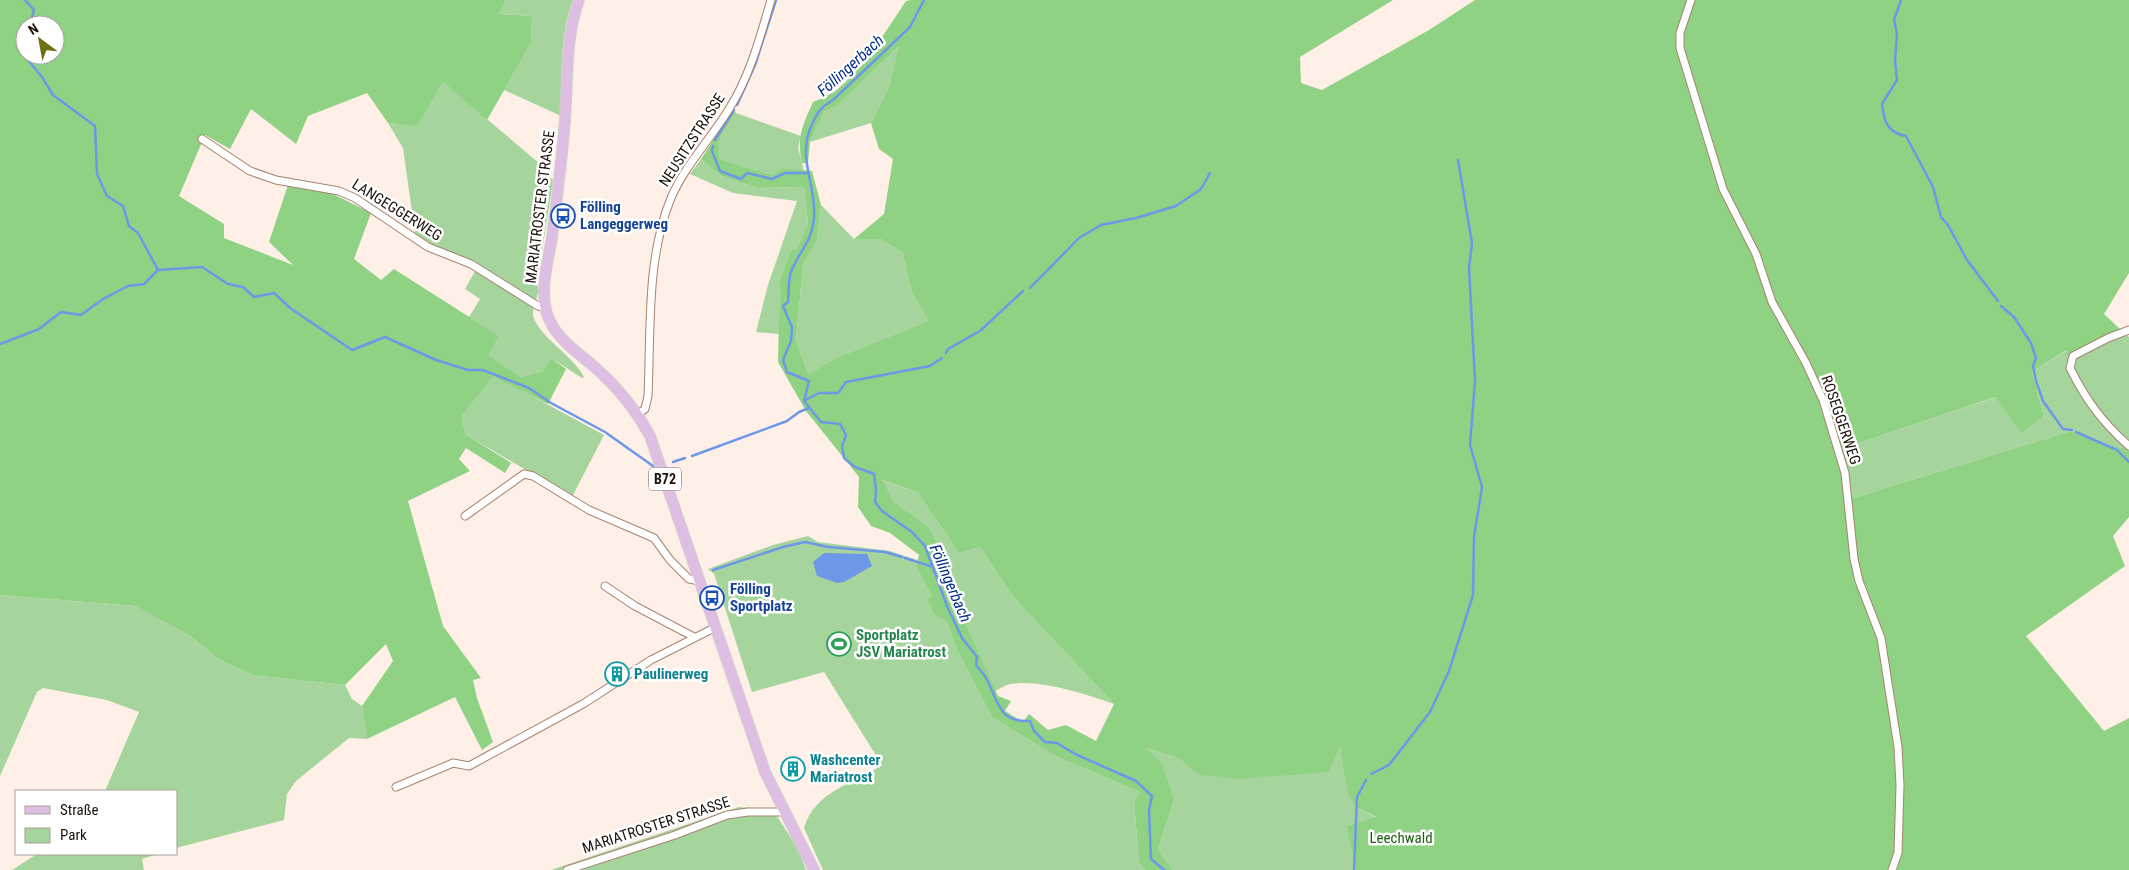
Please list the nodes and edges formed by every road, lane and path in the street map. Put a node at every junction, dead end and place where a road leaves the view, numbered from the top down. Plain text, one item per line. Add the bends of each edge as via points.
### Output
1 (579, 0) edge
2 (771, 0) edge
3 (1691, 0) edge
4 (202, 139) dead end
5 (545, 308) junction
6 (2129, 330) edge
7 (638, 414) junction
8 (2129, 446) edge
9 (465, 516) dead end
10 (700, 581) junction
11 (605, 586) dead end
12 (716, 627) junction
13 (694, 637) junction
14 (396, 787) dead end
15 (784, 812) junction
16 (567, 870) edge
17 (814, 870) edge
18 (1892, 870) edge

1 - 5 main road, MARIATROSTER STRASSE / B72 via 569,42 565,120 545,280
2 - 7 street, NEUSITZSTRASSE via 752,62 735,99 681,176 666,212 652,288 648,396 645,409
3 - 18 street, ROSEGGERWEG via 1680,33 1680,48 1723,189 1756,254 1772,302 1823,400 1846,473 1854,559 1881,638 1898,747 1898,853
4 - 5 street, LANGEGGERWEG via 250,171 286,182 339,190 428,247 471,264
5 - 7 main road, MARIATROSTER STRASSE / B72 via 559,335 621,392
6 - 8 street via 2073,356 2070,368 2107,426
7 - 10 main road, MARIATROSTER STRASSE / B72 via 655,450
9 - 10 street via 524,474 533,476 589,510 654,538 689,579
10 - 12 main road, MARIATROSTER STRASSE / B72
11 - 13 street
12 - 13 street
12 - 15 main road, MARIATROSTER STRASSE / B72 via 765,772
13 - 14 street via 651,660 583,704 469,766 453,763
15 - 16 street, MARIATROSTER STRASSE via 727,815
15 - 17 main road, MARIATROSTER STRASSE / B72

